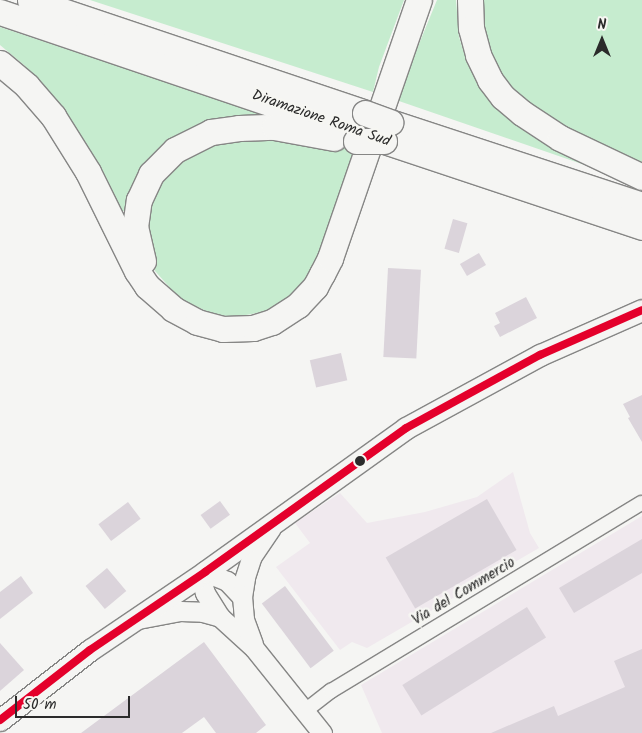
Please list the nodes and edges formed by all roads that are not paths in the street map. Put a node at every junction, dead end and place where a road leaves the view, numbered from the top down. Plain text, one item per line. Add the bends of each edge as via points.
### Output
1 (30, 0) edge
2 (419, 0) edge
3 (470, 0) edge
4 (0, 12) edge
5 (0, 63) edge
6 (360, 129) junction
7 (387, 131) junction
8 (642, 177) edge
9 (642, 205) edge
10 (642, 227) edge
11 (155, 293) junction
12 (642, 310) edge
13 (642, 503) edge
14 (276, 521) junction
15 (205, 572) junction
16 (242, 597) junction
17 (220, 616) junction
18 (134, 620) junction
19 (254, 648) junction
20 (305, 711) junction
21 (0, 720) edge
22 (322, 733) edge

1 - 6 highway, Diramazione Roma Sud
2 - 11 highway via 330,258 308,296 272,322 234,330 197,322 173,309
3 - 8 highway via 471,28 478,55 503,97 560,138
4 - 6 highway, Diramazione Roma Sud
5 - 11 highway via 53,116 88,172 137,271
6 - 7 highway, Diramazione Roma Sud, bridge
6 - 11 highway via 256,127 211,132 174,150 151,174 141,193 135,218 138,247
7 - 9 highway, Diramazione Roma Sud
7 - 10 highway, Diramazione Roma Sud
12 - 14 main road via 540,355 406,428
13 - 20 street, Via del Commercio via 331,691
14 - 15 main road
14 - 16 street via 252,556 244,577
15 - 16 street via 227,581
15 - 17 street via 202,582 205,593
15 - 18 main road
16 - 19 street via 244,619
17 - 18 street via 180,612
17 - 19 street
18 - 21 main road
19 - 20 street
20 - 22 street

